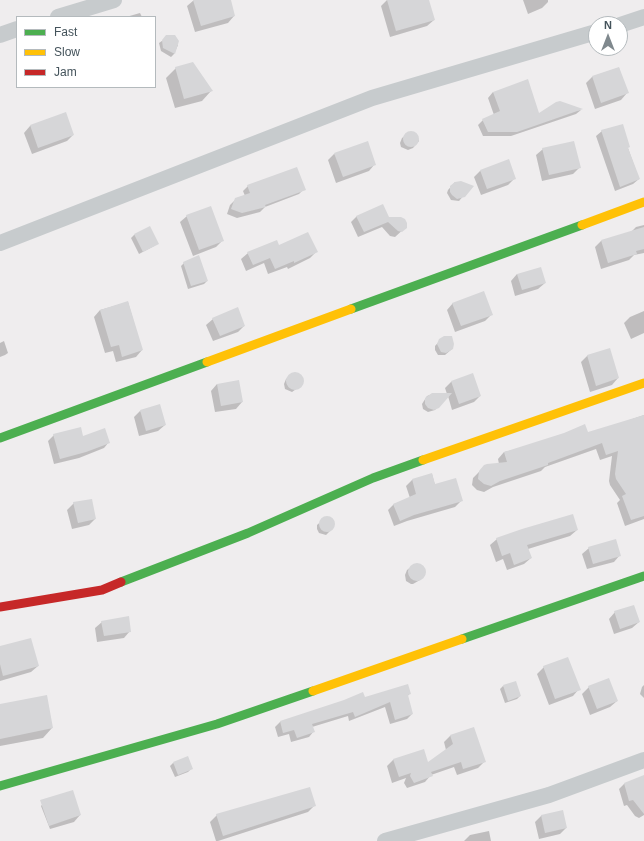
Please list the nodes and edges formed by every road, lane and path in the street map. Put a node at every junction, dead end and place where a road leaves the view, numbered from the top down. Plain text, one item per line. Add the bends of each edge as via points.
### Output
1 (114, 0) edge
2 (61, 16) edge
3 (644, 18) edge
4 (628, 23) edge
5 (16, 30) edge
6 (588, 34) edge
7 (0, 35) edge
8 (644, 202) edge
9 (0, 243) edge
10 (644, 383) edge
11 (0, 438) edge
12 (644, 576) edge
13 (0, 607) edge
14 (644, 760) edge
15 (0, 786) edge
16 (385, 841) edge

1 - 2 street
3 - 4 street
5 - 7 street
6 - 9 street via 372,98
8 - 11 street
10 - 13 street via 373,478 248,533 102,590
12 - 15 street via 217,724
14 - 16 street via 549,795

